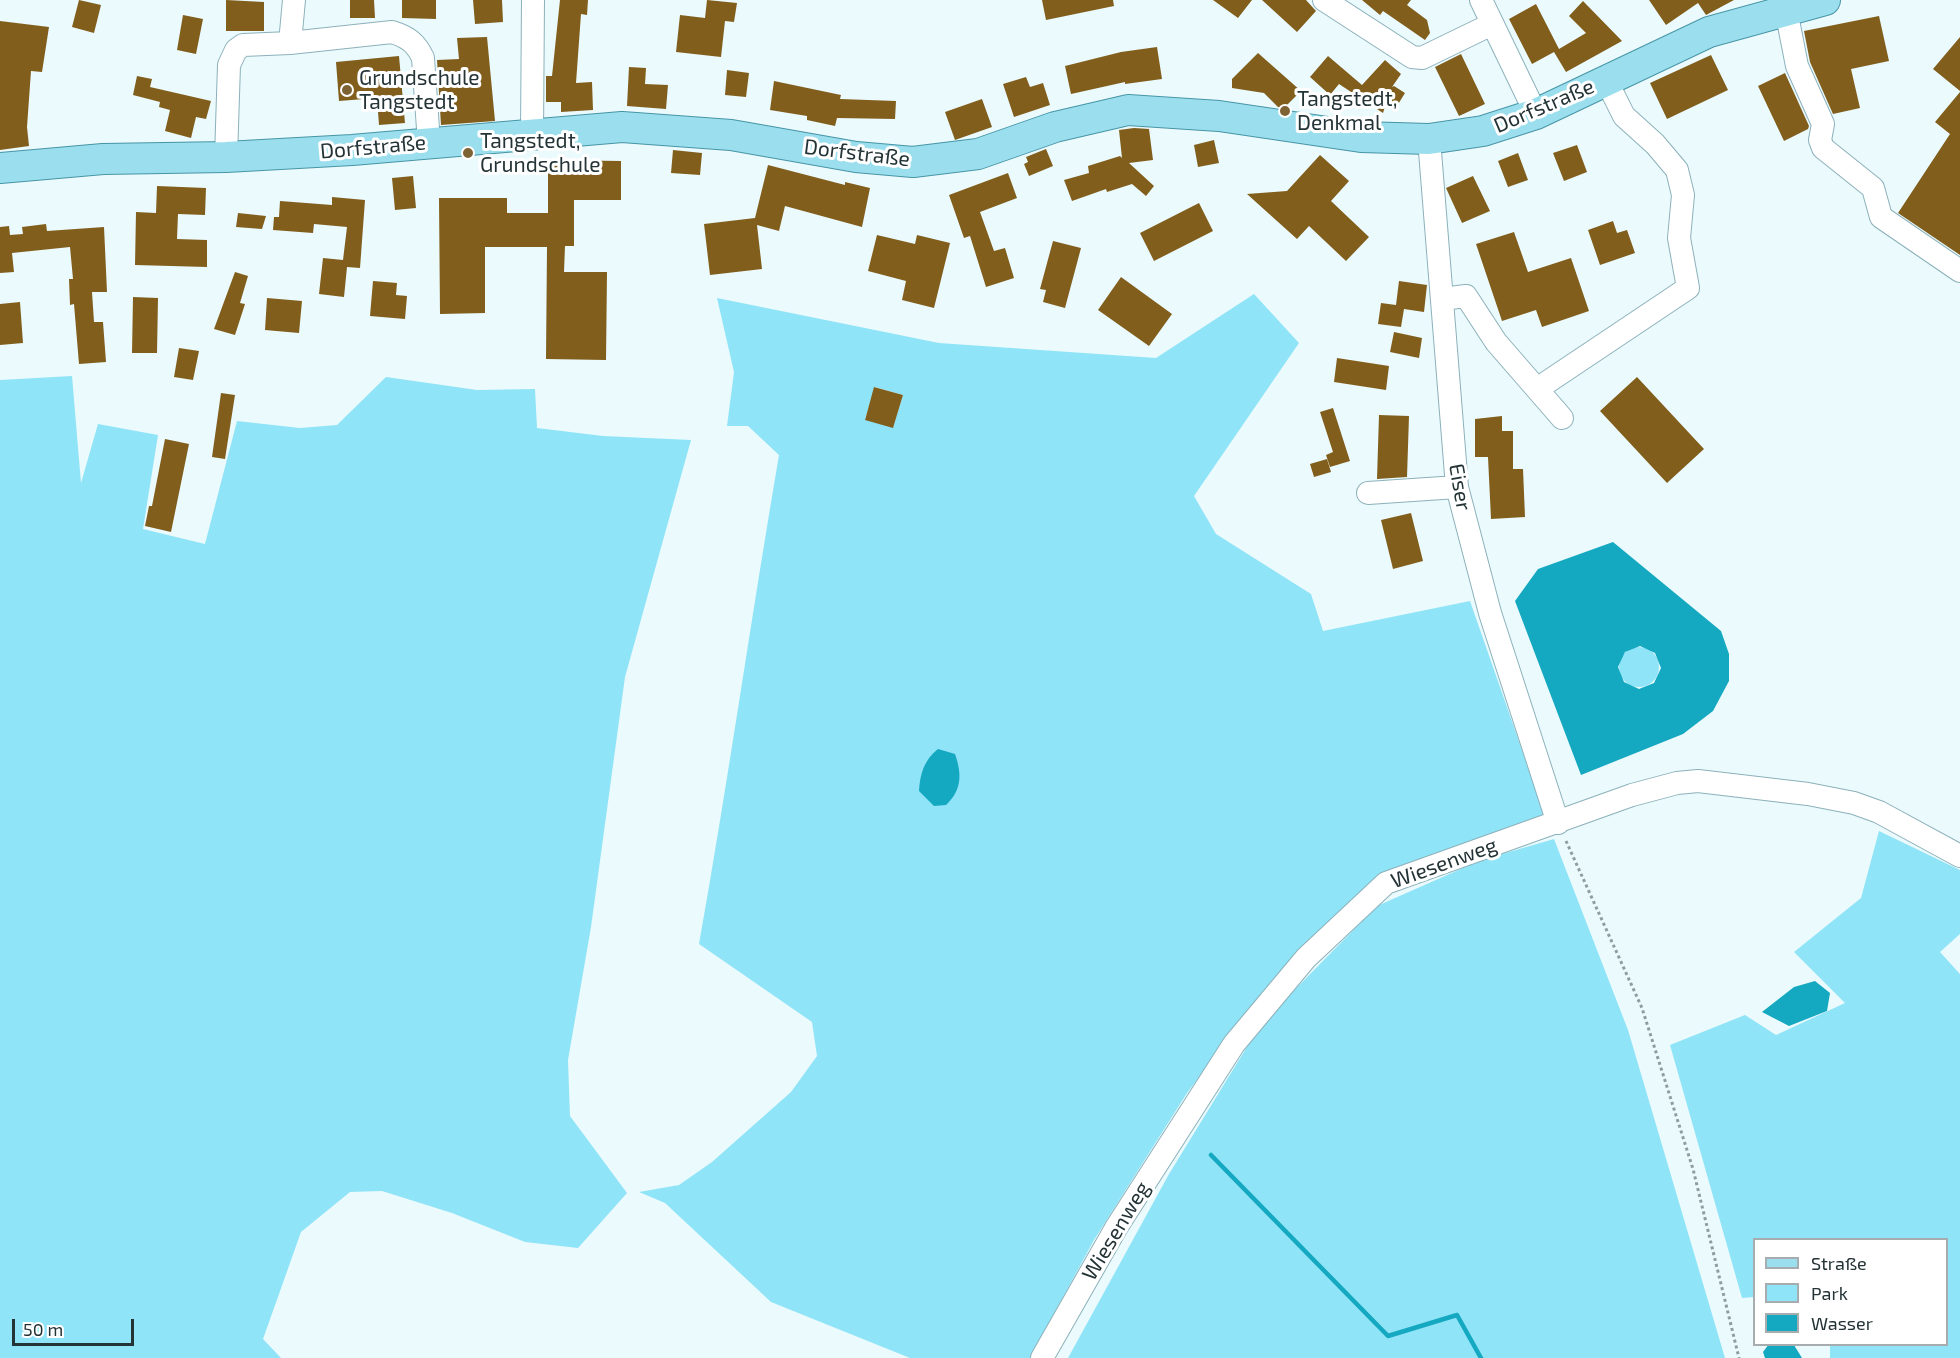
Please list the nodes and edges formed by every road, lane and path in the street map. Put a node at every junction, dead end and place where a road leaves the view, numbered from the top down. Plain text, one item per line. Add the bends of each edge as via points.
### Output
1 (294, 0) edge
2 (533, 0) edge
3 (1324, 0) edge
4 (1481, 0) edge
5 (1826, 0) edge
6 (1786, 10) junction
7 (1492, 24) junction
8 (290, 43) junction
9 (1605, 80) junction
10 (1536, 114) junction
11 (532, 134) junction
12 (1429, 139) junction
13 (429, 143) junction
14 (226, 157) junction
15 (0, 168) edge
16 (1960, 271) edge
17 (1442, 299) junction
18 (1537, 390) junction
19 (1562, 418) dead end
20 (1457, 487) junction
21 (1368, 493) dead end
22 (1558, 823) junction
23 (1960, 856) edge
24 (1042, 1358) edge
25 (1739, 1358) edge

1 - 8 street
2 - 11 street
3 - 7 street via 1412,57 1422,58
4 - 7 street
5 - 6 main road, Dorfstraße
6 - 9 main road, Dorfstraße via 1709,32
6 - 16 street via 1797,66 1823,124 1823,148 1873,188 1881,217
7 - 10 street
8 - 13 street via 392,32 406,36 417,45 423,58
8 - 14 street via 243,45 231,56
9 - 10 main road, Dorfstraße
9 - 18 street via 1624,116 1677,170 1683,195 1679,238 1688,288
10 - 12 main road, Dorfstraße via 1483,131
11 - 12 main road, Dorfstraße via 622,127 678,129 913,162 978,154 1055,127 1128,110 1219,116 1361,137
11 - 13 main road, Dorfstraße
12 - 17 street, Eiser
13 - 14 main road, Dorfstraße
14 - 15 main road, Dorfstraße via 103,159
17 - 18 street via 1466,296 1496,342
17 - 20 street, Eiser
18 - 19 street
20 - 21 street
20 - 22 street, Eiser via 1490,613
22 - 23 street, Wiesenweg via 1632,795 1698,781 1854,804 1879,812
22 - 24 street, Wiesenweg via 1386,883 1306,958 1234,1044 1116,1228
22 - 25 path via 1642,1008 1693,1169

